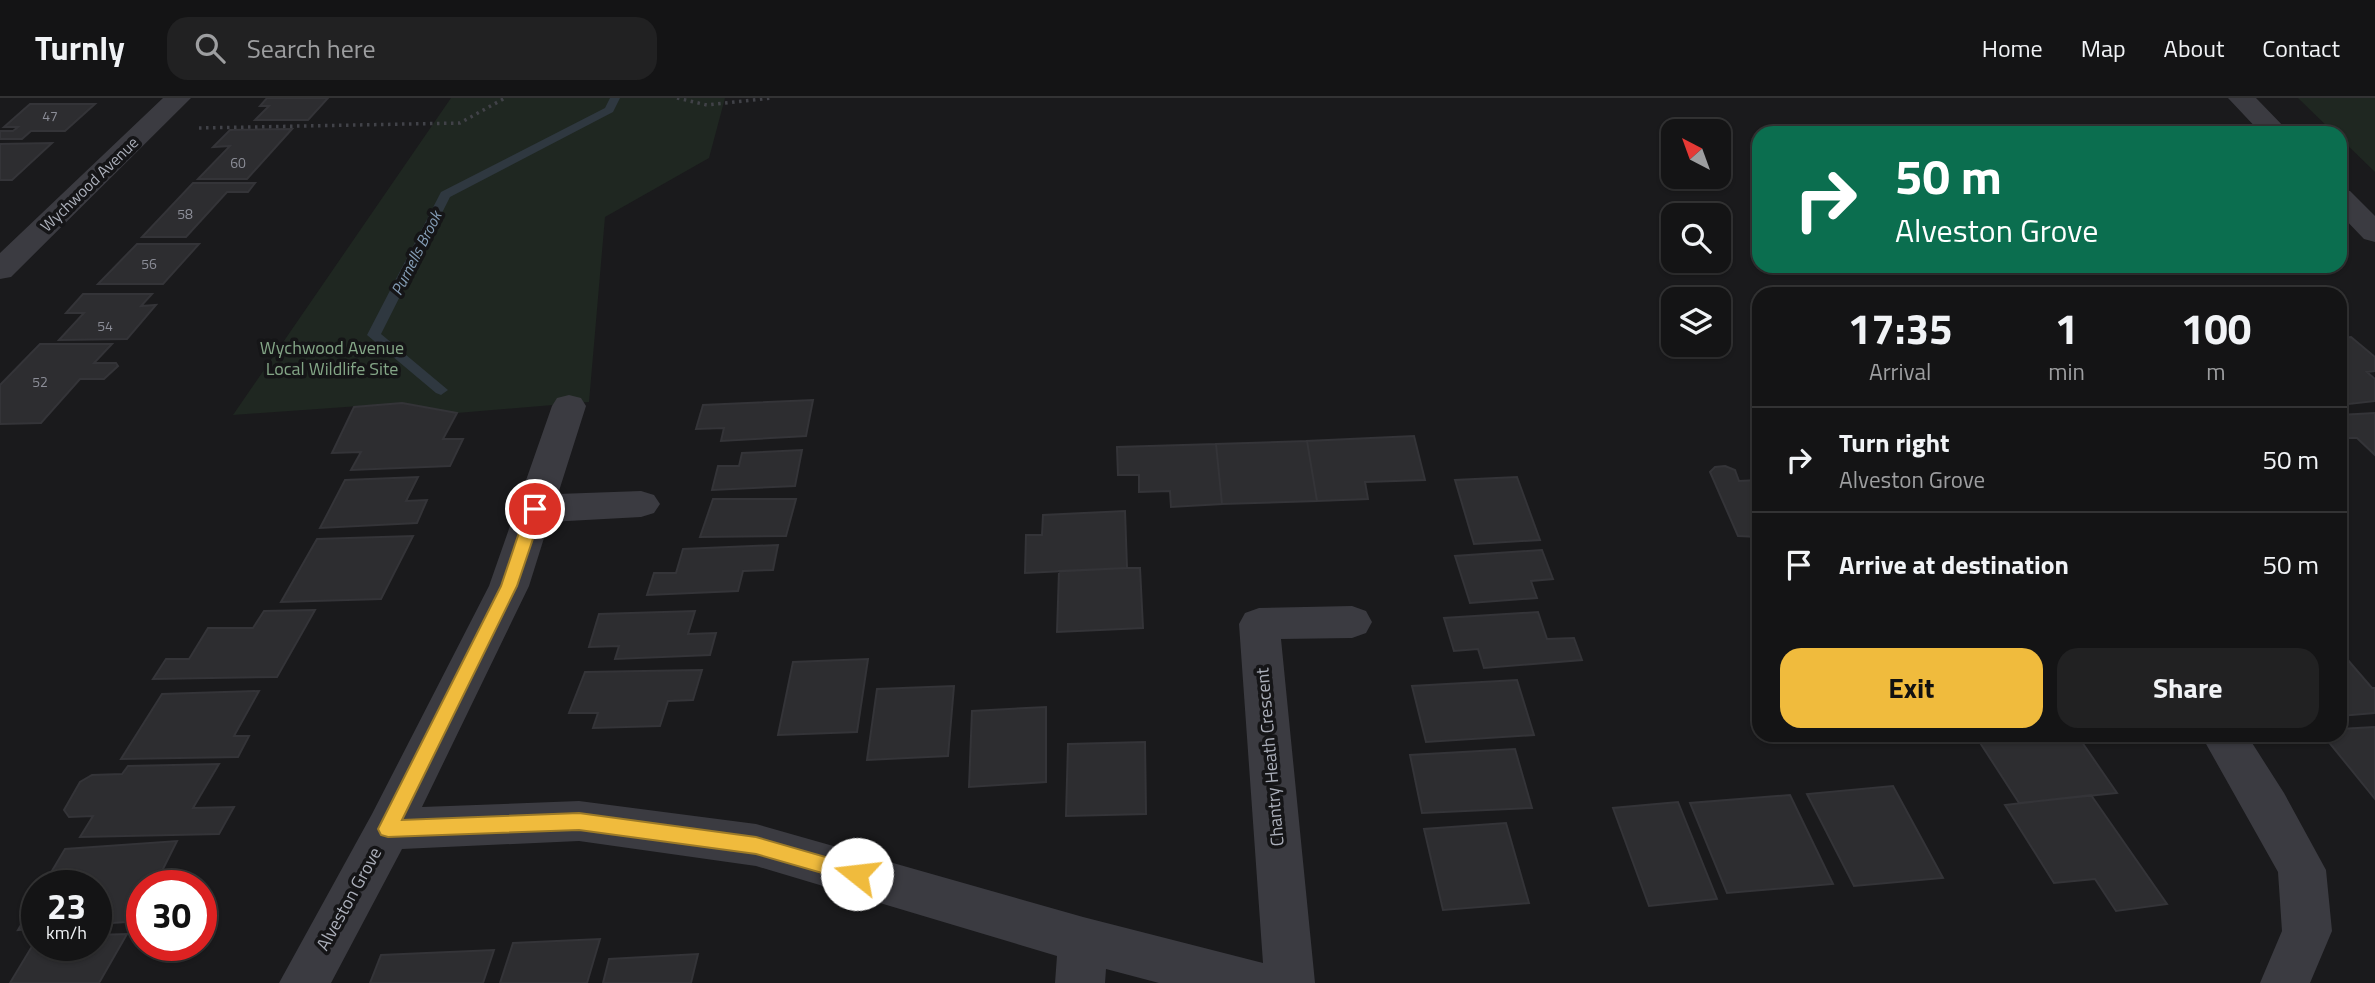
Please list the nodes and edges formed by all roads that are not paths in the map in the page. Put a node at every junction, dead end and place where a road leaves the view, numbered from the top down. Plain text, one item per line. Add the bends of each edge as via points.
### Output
1 (178, 98) edge
2 (2241, 98) edge
3 (2269, 126) edge
4 (2347, 204) edge
5 (2375, 233) edge
6 (0, 270) edge
7 (569, 406) dead end
8 (641, 504) dead end
9 (535, 509) junction
10 (1352, 622) dead end
11 (2227, 742) edge
12 (388, 829) junction
13 (1082, 962) edge
14 (304, 983) edge
15 (1253, 983) edge
16 (1290, 983) edge
17 (2285, 983) edge

1 - 6 street, Wychwood Avenue
2 - 3 street
4 - 5 street
7 - 9 street, Alveston Grove
8 - 9 street
9 - 12 street, Alveston Grove via 509,586
10 - 16 street, Chantry Heath Crescent via 1259,624
11 - 17 street via 2302,870 2306,931
12 - 13 street via 579,821 756,845
12 - 14 street, Alveston Grove
13 - 15 street

